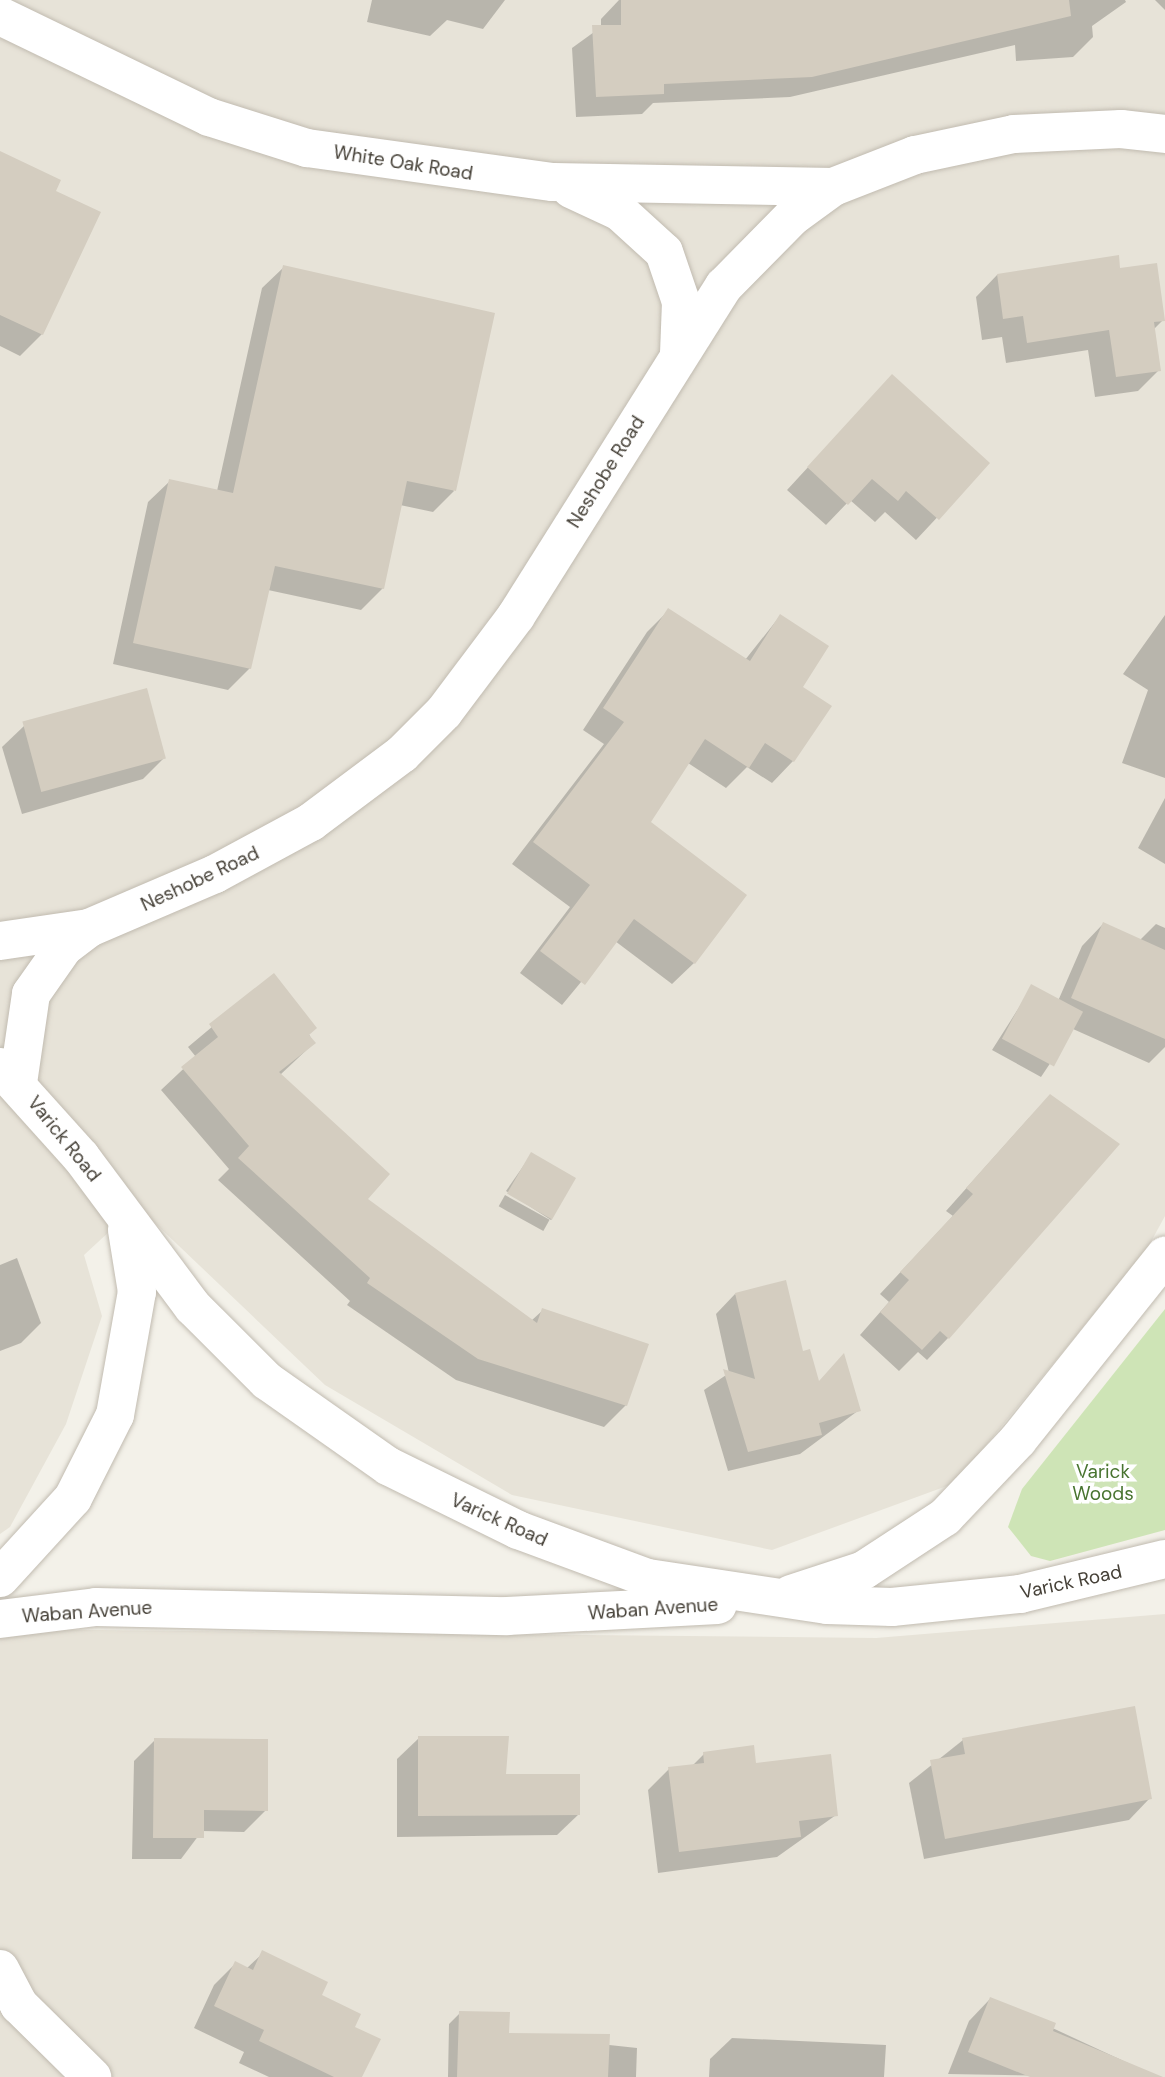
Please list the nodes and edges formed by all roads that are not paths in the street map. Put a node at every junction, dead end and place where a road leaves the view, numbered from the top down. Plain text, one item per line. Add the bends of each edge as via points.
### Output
1 (0, 16) edge
2 (1165, 134) edge
3 (553, 182) junction
4 (833, 187) junction
5 (678, 356) junction
6 (89, 928) junction
7 (0, 941) edge
8 (9, 1075) edge
9 (125, 1218) junction
10 (1165, 1256) edge
11 (1165, 1559) edge
12 (0, 1578) edge
13 (765, 1600) junction
14 (0, 1619) edge
15 (0, 1969) edge
16 (92, 2077) edge

1 - 3 street, White Oak Road via 256,135 422,168
2 - 4 street, Neshobe Road via 1121,129 1014,134 915,155
3 - 4 street, White Oak Road
3 - 5 street via 620,212 664,252 681,302
4 - 5 street, Neshobe Road via 792,217 724,286
5 - 6 street, Neshobe Road via 516,616 444,712 402,754 312,822 215,874
6 - 7 street, Neshobe Road
6 - 8 street, Neshobe Road via 64,947 31,994
8 - 9 street, Varick Road
9 - 12 street via 137,1292 115,1415 73,1499
9 - 13 street, Varick Road via 228,1345 305,1412 376,1459 591,1559 648,1578
10 - 13 street, Waban Avenue via 1018,1440 945,1517 864,1570
11 - 13 street, Varick Road via 1081,1583 958,1602 892,1607
13 - 14 street, Waban Avenue via 507,1615 96,1607
15 - 16 street via 19,2006

